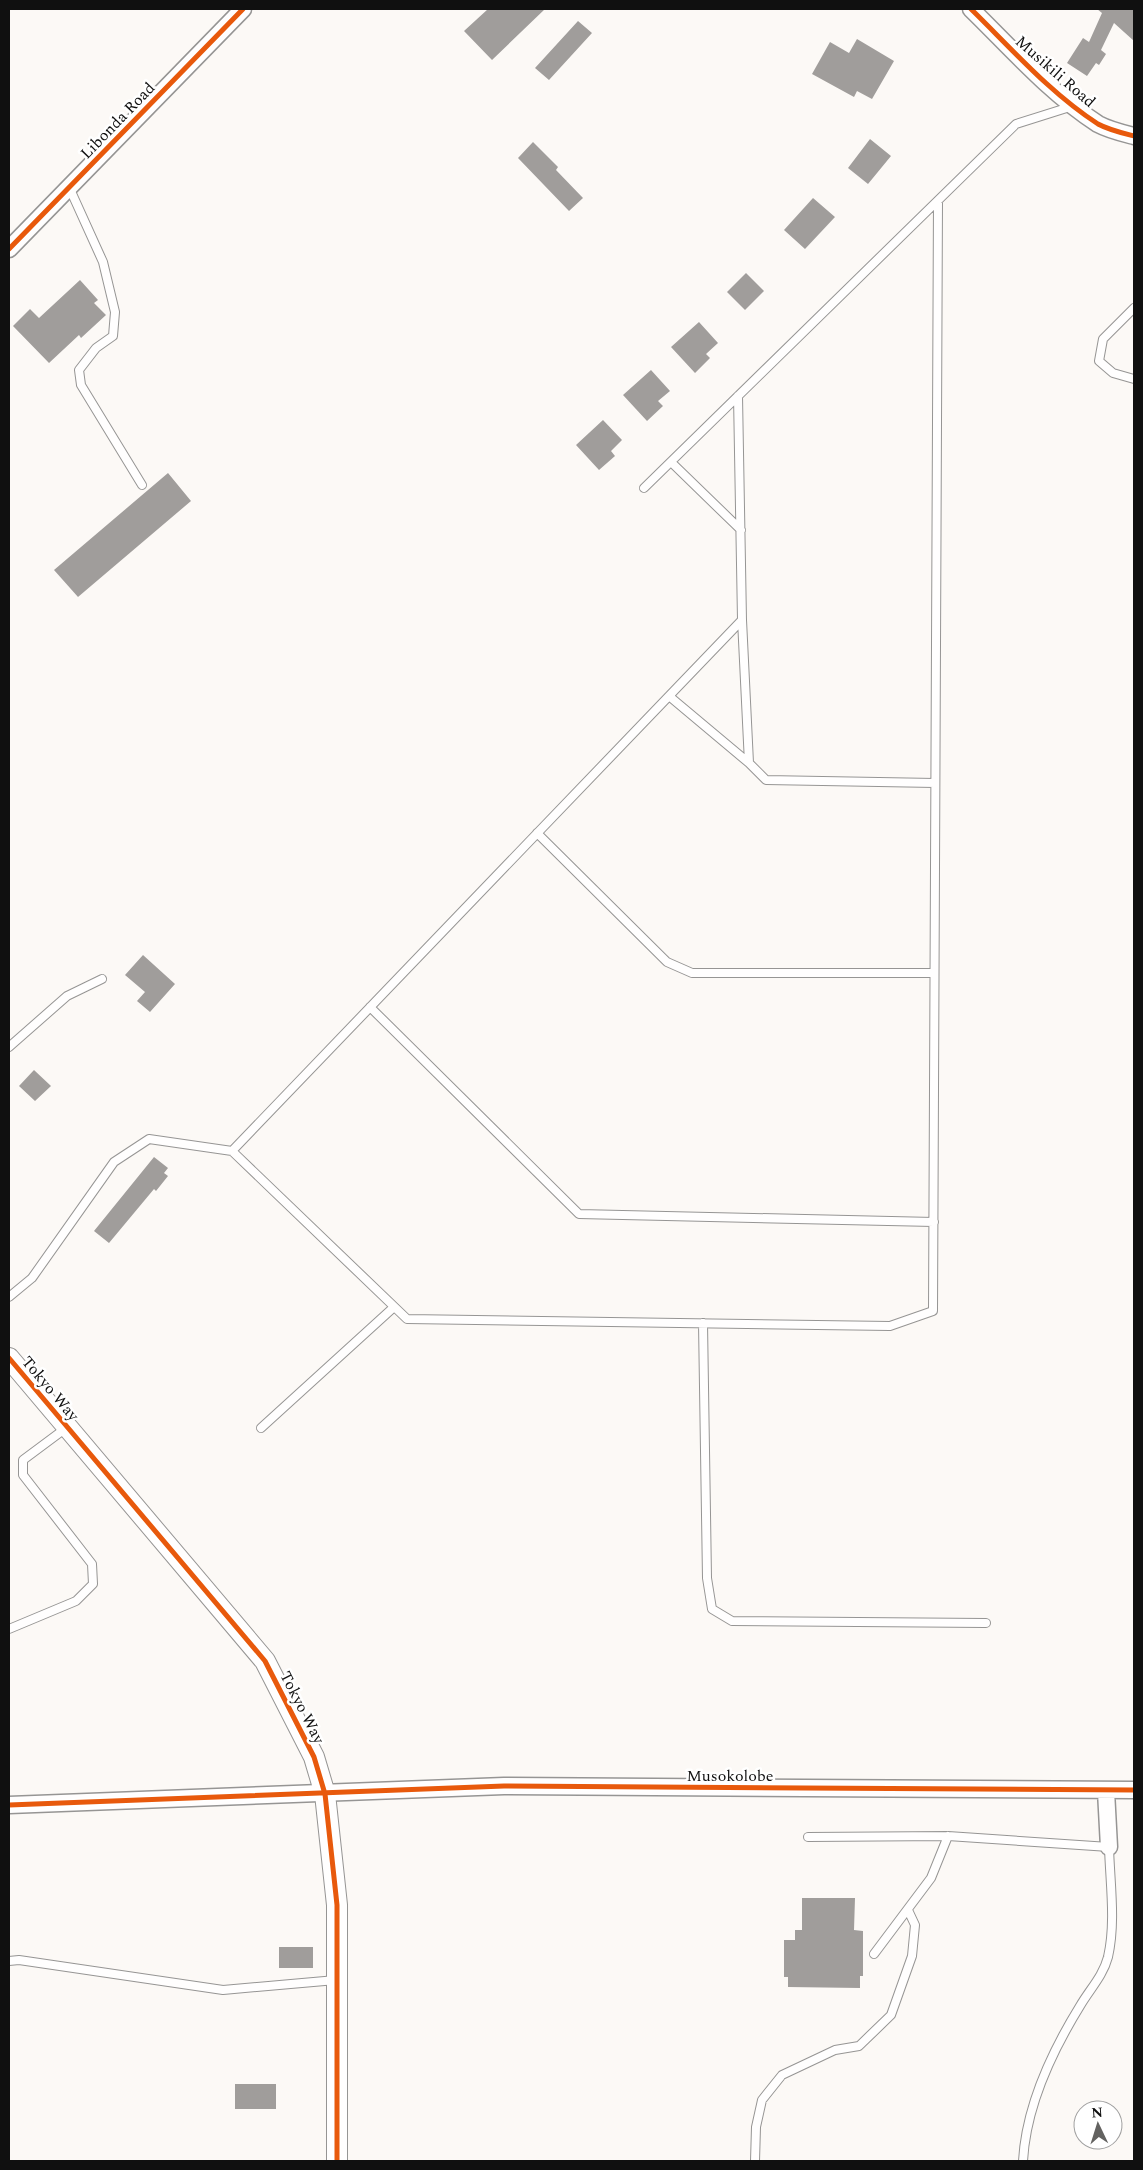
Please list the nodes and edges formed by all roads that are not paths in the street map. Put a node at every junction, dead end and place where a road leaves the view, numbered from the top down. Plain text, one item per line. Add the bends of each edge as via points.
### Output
1 (243, 9) edge
2 (971, 9) edge
3 (1074, 105) junction
4 (1134, 136) edge
5 (69, 187) junction
6 (938, 201) junction
7 (9, 249) edge
8 (1134, 308) edge
9 (1134, 379) edge
10 (738, 396) junction
11 (671, 462) junction
12 (142, 485) dead end
13 (644, 488) dead end
14 (741, 530) junction
15 (742, 620) junction
16 (669, 696) junction
17 (749, 762) junction
18 (935, 783) junction
19 (537, 833) junction
20 (934, 972) junction
21 (102, 978) dead end
22 (370, 1007) junction
23 (9, 1047) edge
24 (232, 1151) junction
25 (934, 1222) junction
26 (9, 1297) edge
27 (394, 1307) junction
28 (703, 1323) junction
29 (9, 1358) edge
30 (68, 1427) junction
31 (261, 1428) dead end
32 (986, 1623) dead end
33 (9, 1629) edge
34 (1134, 1790) edge
35 (1106, 1791) junction
36 (325, 1794) junction
37 (9, 1805) edge
38 (948, 1836) junction
39 (808, 1837) dead end
40 (1109, 1847) junction
41 (908, 1910) junction
42 (874, 1954) dead end
43 (9, 1961) edge
44 (337, 1980) junction
45 (337, 2161) edge
46 (755, 2161) edge
47 (1022, 2161) edge

1 - 5 street, Libonda Road
2 - 3 street, Musikili Road
3 - 4 street, Musikili Road via 1099,124
3 - 6 lane via 1016,124
5 - 7 street, Libonda Road
5 - 12 lane via 103,262 115,312 113,336 96,348 79,370 81,385
6 - 10 lane
6 - 18 lane
8 - 9 lane via 1103,339 1098,361 1112,373
10 - 11 lane
10 - 14 lane
11 - 13 lane
11 - 14 lane
14 - 15 lane
15 - 16 lane
15 - 17 lane
16 - 17 lane
16 - 19 lane
17 - 18 lane via 766,780
18 - 20 lane
19 - 20 lane via 667,962 692,973
19 - 22 lane
20 - 25 lane
21 - 23 lane via 66,996
22 - 24 lane
22 - 25 lane via 579,1214
24 - 26 lane via 150,1139 114,1162 32,1278
24 - 27 lane
25 - 28 lane via 933,1311 890,1326
27 - 28 lane via 407,1319
27 - 31 lane
28 - 32 lane via 707,1578 712,1609 732,1620
29 - 30 street, Tokyo Way
30 - 33 lane via 23,1460 23,1475 92,1564 93,1584 76,1601
30 - 36 street, Tokyo Way via 265,1661 314,1757
34 - 35 street, Musokolobe
35 - 36 street, Musokolobe via 504,1786
35 - 40 street
36 - 37 street, Musokolobe
36 - 44 street, Tokyo Way via 337,1905
38 - 39 lane
38 - 40 lane
38 - 41 lane via 930,1878
40 - 47 lane via 1112,1931 1108,1957 1101,1976 1055,2050 1030,2113
41 - 42 lane
41 - 46 lane via 915,1924 912,1956 892,2015 859,2046 835,2050 782,2075 762,2100 756,2127
43 - 44 lane via 223,1990
44 - 45 street, Tokyo Way

